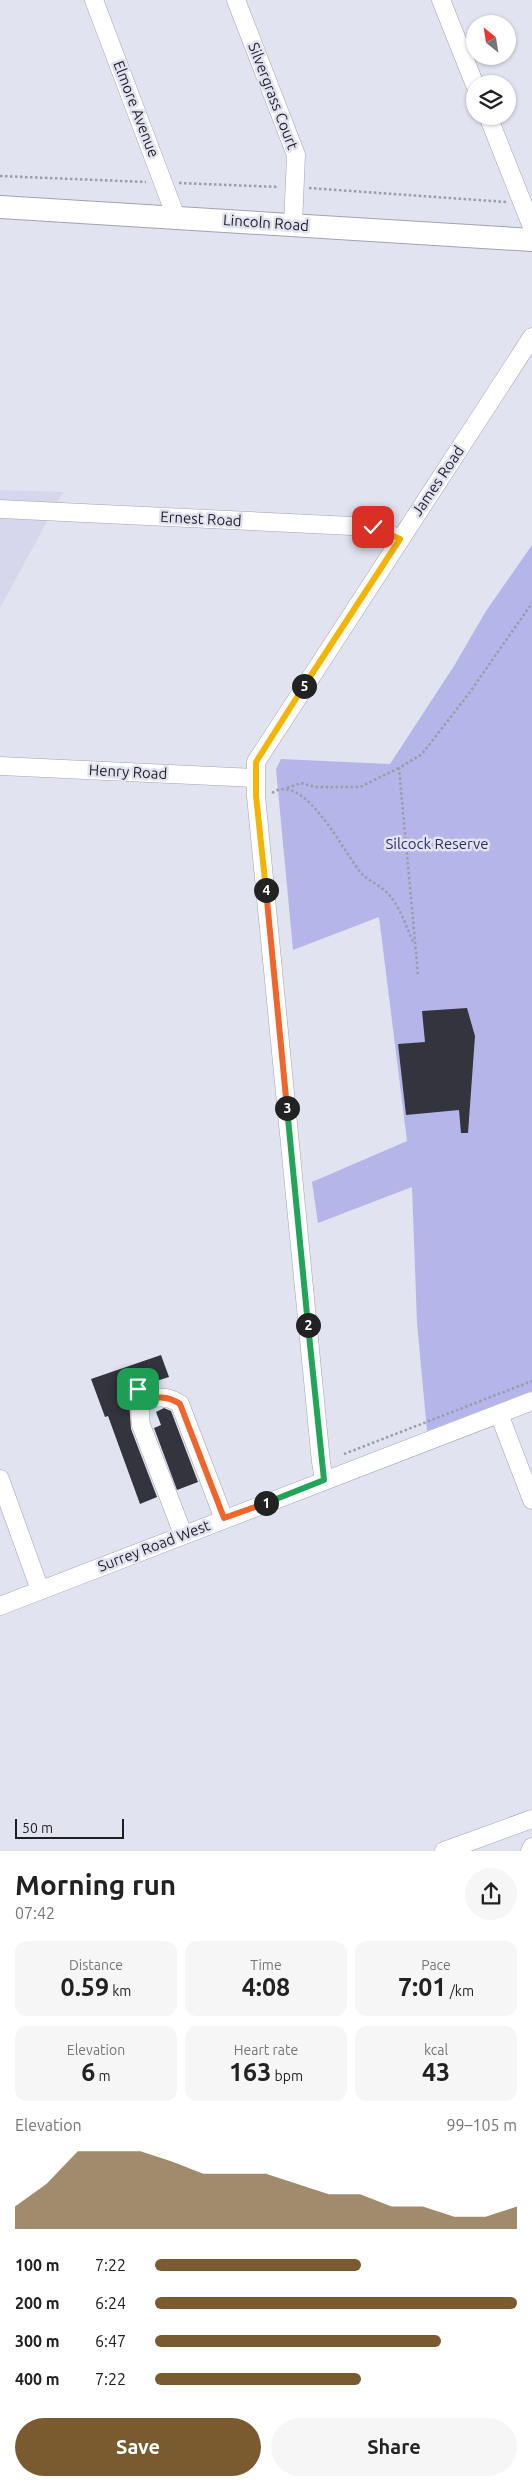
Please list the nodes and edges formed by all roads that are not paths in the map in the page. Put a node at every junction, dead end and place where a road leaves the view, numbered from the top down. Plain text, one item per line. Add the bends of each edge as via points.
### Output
1 (94, 0) edge
2 (236, 0) edge
3 (441, 0) edge
4 (471, 75) edge
5 (492, 125) edge
6 (0, 207) edge
7 (176, 218) junction
8 (293, 225) junction
9 (532, 227) edge
10 (532, 240) edge
11 (532, 337) edge
12 (0, 509) edge
13 (400, 539) junction
14 (0, 766) edge
15 (256, 778) junction
16 (532, 1401) edge
17 (499, 1414) junction
18 (0, 1479) edge
19 (324, 1480) junction
20 (532, 1500) edge
21 (224, 1518) junction
22 (183, 1534) junction
23 (40, 1590) junction
24 (0, 1606) edge
25 (532, 1819) edge
26 (532, 1847) edge
27 (444, 1851) edge
28 (530, 1851) edge

1 - 7 street, Elmore Avenue
2 - 8 street, Silvergrass Court via 296,155
3 - 4 street
5 - 9 street
6 - 7 main road, Lincoln Road
7 - 8 main road, Lincoln Road
8 - 10 main road, Lincoln Road
11 - 13 street, James Road
12 - 13 street, Ernest Road via 373,527
13 - 15 street, James Road via 265,745 256,762
14 - 15 street, Henry Road
15 - 19 street, James Road
16 - 17 street, Surrey Road West
17 - 19 street, Surrey Road West
17 - 20 street
18 - 23 street
19 - 21 street, Surrey Road West
21 - 22 street, Surrey Road West
21 - 22 street via 180,1404 173,1399 140,1394 141,1426
22 - 23 street, Surrey Road West
23 - 24 street, Surrey Road West
25 - 27 street
26 - 28 street

